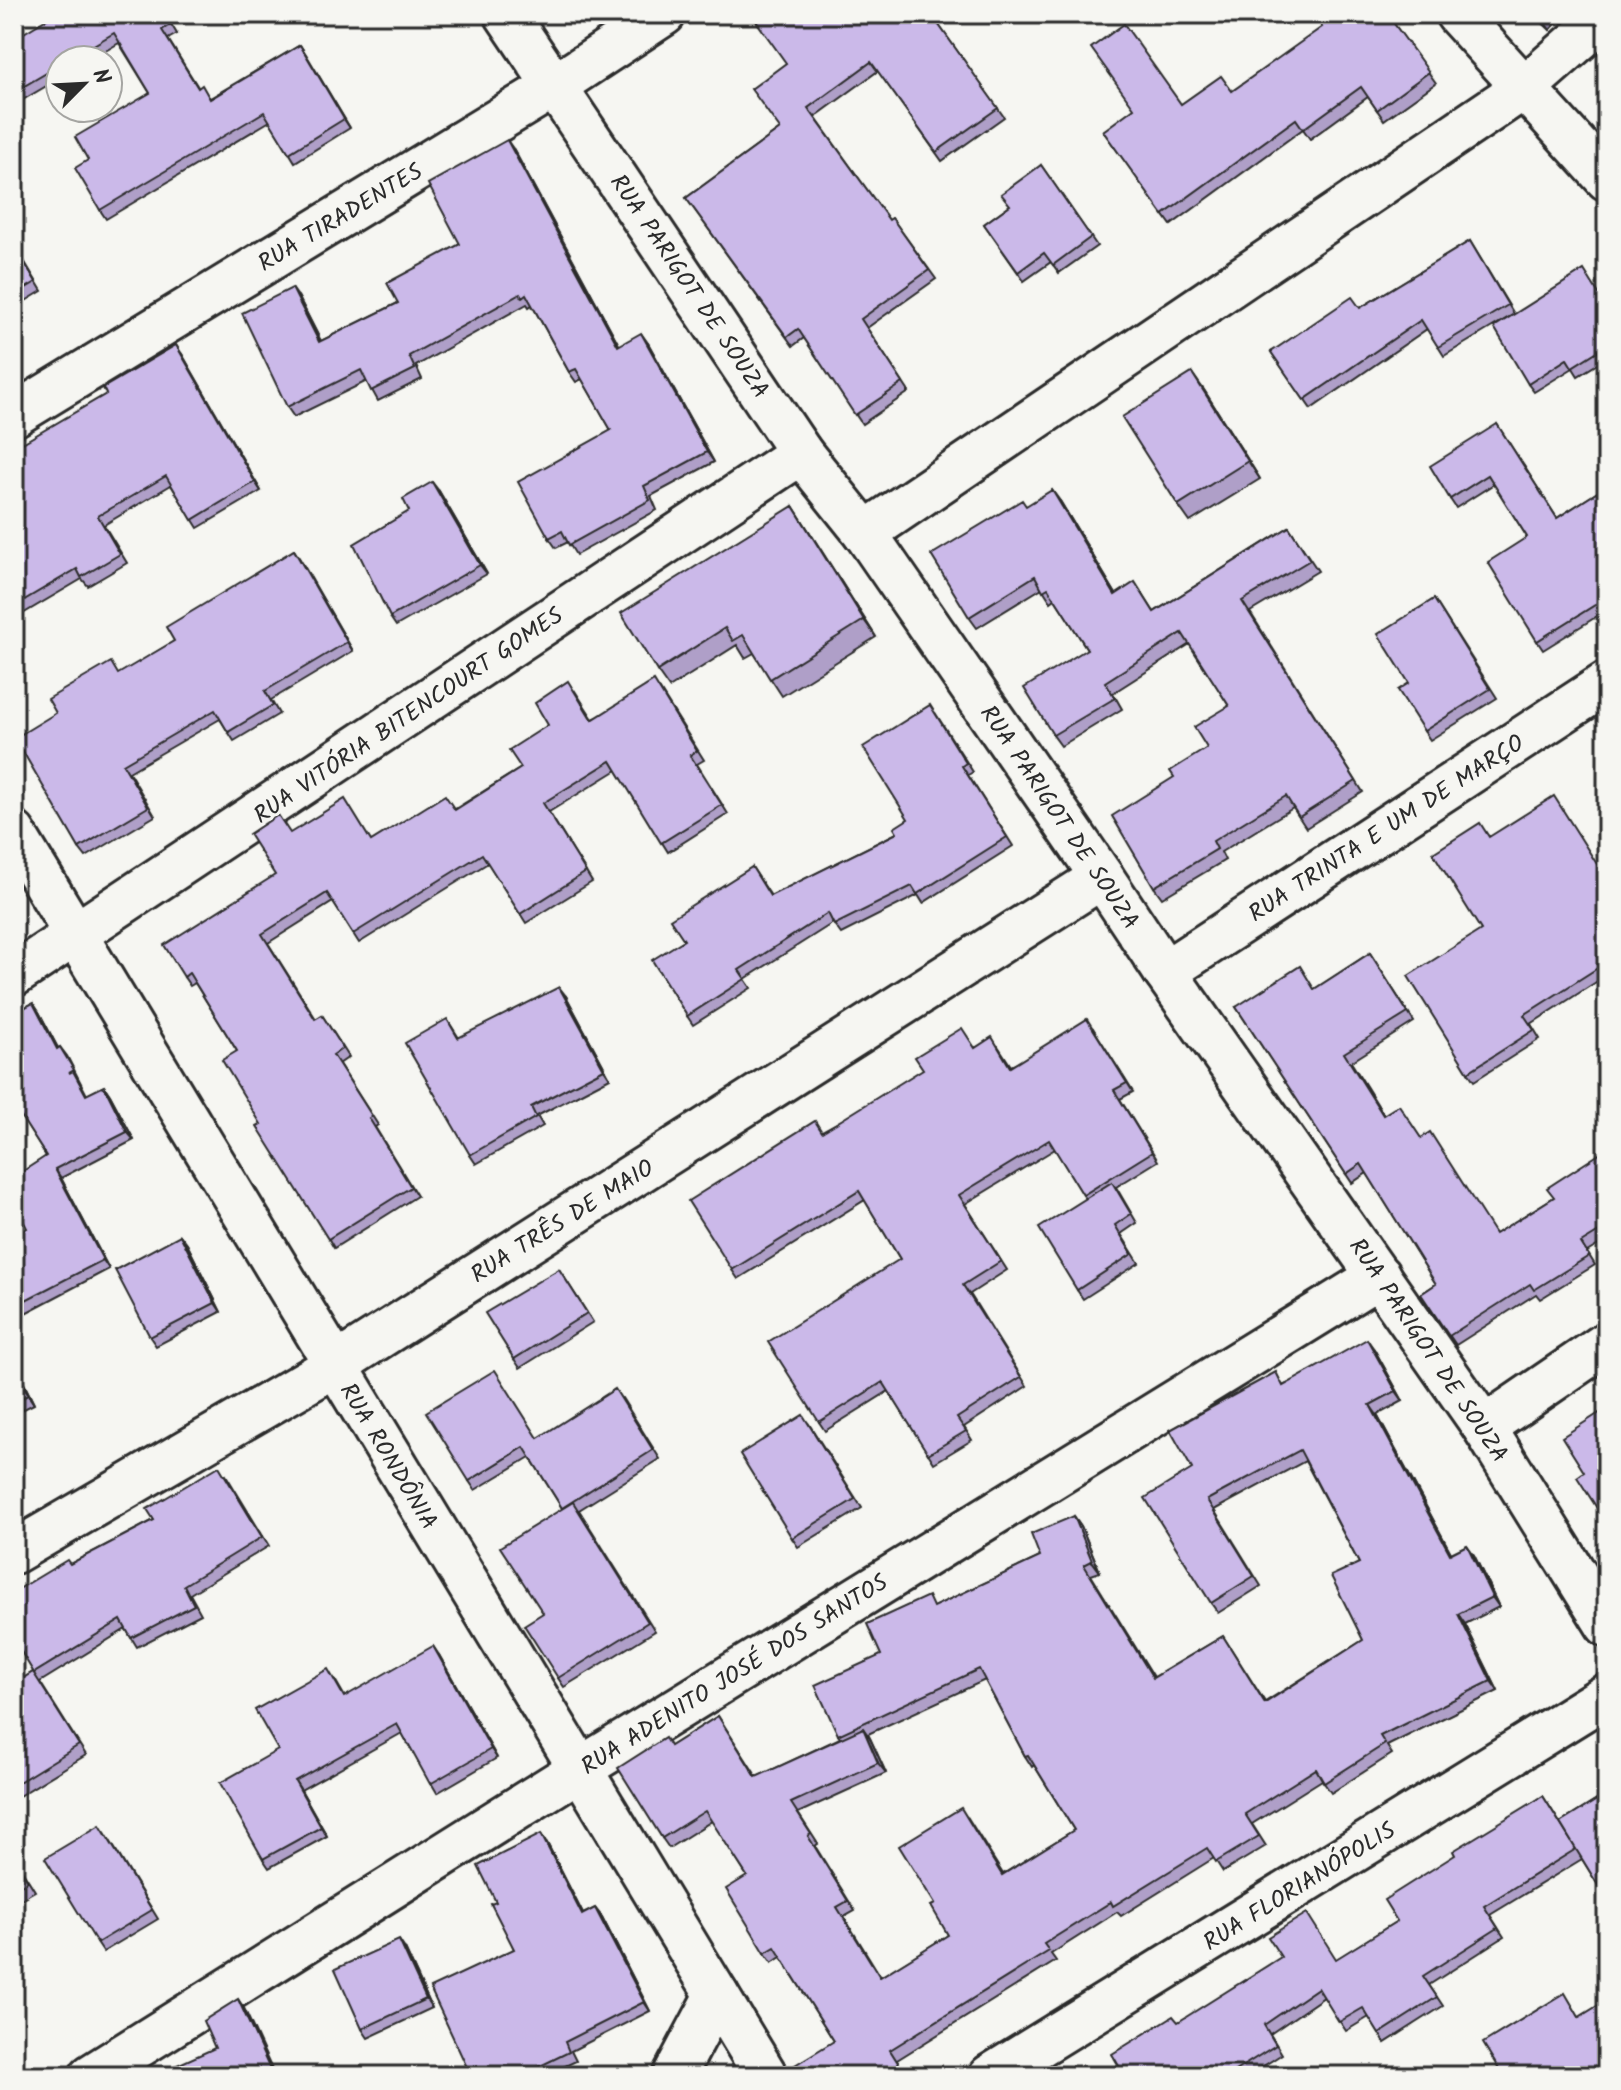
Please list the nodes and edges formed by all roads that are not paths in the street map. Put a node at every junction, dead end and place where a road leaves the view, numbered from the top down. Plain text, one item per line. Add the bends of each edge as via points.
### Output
1 (506, 14) edge
2 (664, 14) edge
3 (1457, 14) edge
4 (1607, 15) edge
5 (556, 85) junction
6 (1525, 87) junction
7 (1607, 179) edge
8 (14, 415) edge
9 (801, 453) junction
10 (865, 533) junction
11 (1607, 683) edge
12 (14, 833) edge
13 (1102, 877) junction
14 (77, 935) junction
15 (1165, 972) junction
16 (14, 975) edge
17 (1379, 1276) junction
18 (1607, 1343) edge
19 (334, 1366) junction
20 (1484, 1427) junction
21 (14, 1552) edge
22 (1607, 1625) edge
23 (1607, 1695) edge
24 (580, 1769) junction
25 (717, 1995) junction
26 (91, 2076) edge
27 (674, 2076) edge
28 (766, 2076) edge
29 (990, 2076) edge

1 - 5 street, RUA PARIGOT DE SOUZA
2 - 5 street, RUA TIRADENTES
3 - 6 street
4 - 6 street
5 - 8 street, RUA TIRADENTES
5 - 9 street, RUA PARIGOT DE SOUZA
6 - 7 street
6 - 10 street
9 - 10 street, RUA PARIGOT DE SOUZA
9 - 14 street, RUA VITÓRIA BITENCOURT GOMES
10 - 13 street, RUA PARIGOT DE SOUZA
11 - 15 street, RUA TRINTA E UM DE MARÇO
12 - 14 street, RUA RONDÔNIA
13 - 15 street, RUA PARIGOT DE SOUZA
13 - 19 street, RUA TRÊS DE MAIO
14 - 16 street, RUA VITÓRIA BITENCOURT GOMES
14 - 19 street, RUA RONDÔNIA
15 - 17 street, RUA PARIGOT DE SOUZA
17 - 20 street, RUA PARIGOT DE SOUZA
17 - 24 street, RUA ADENITO JOSÉ DOS SANTOS
18 - 20 street
19 - 21 street, RUA TRÊS DE MAIO
19 - 24 street, RUA RONDÔNIA
20 - 22 street, RUA PARIGOT DE SOUZA
23 - 29 street, RUA FLORIANÓPOLIS
24 - 25 street, RUA RONDÔNIA
24 - 26 street, RUA ADENITO JOSÉ DOS SANTOS
25 - 27 street
25 - 28 street, RUA RONDÔNIA

